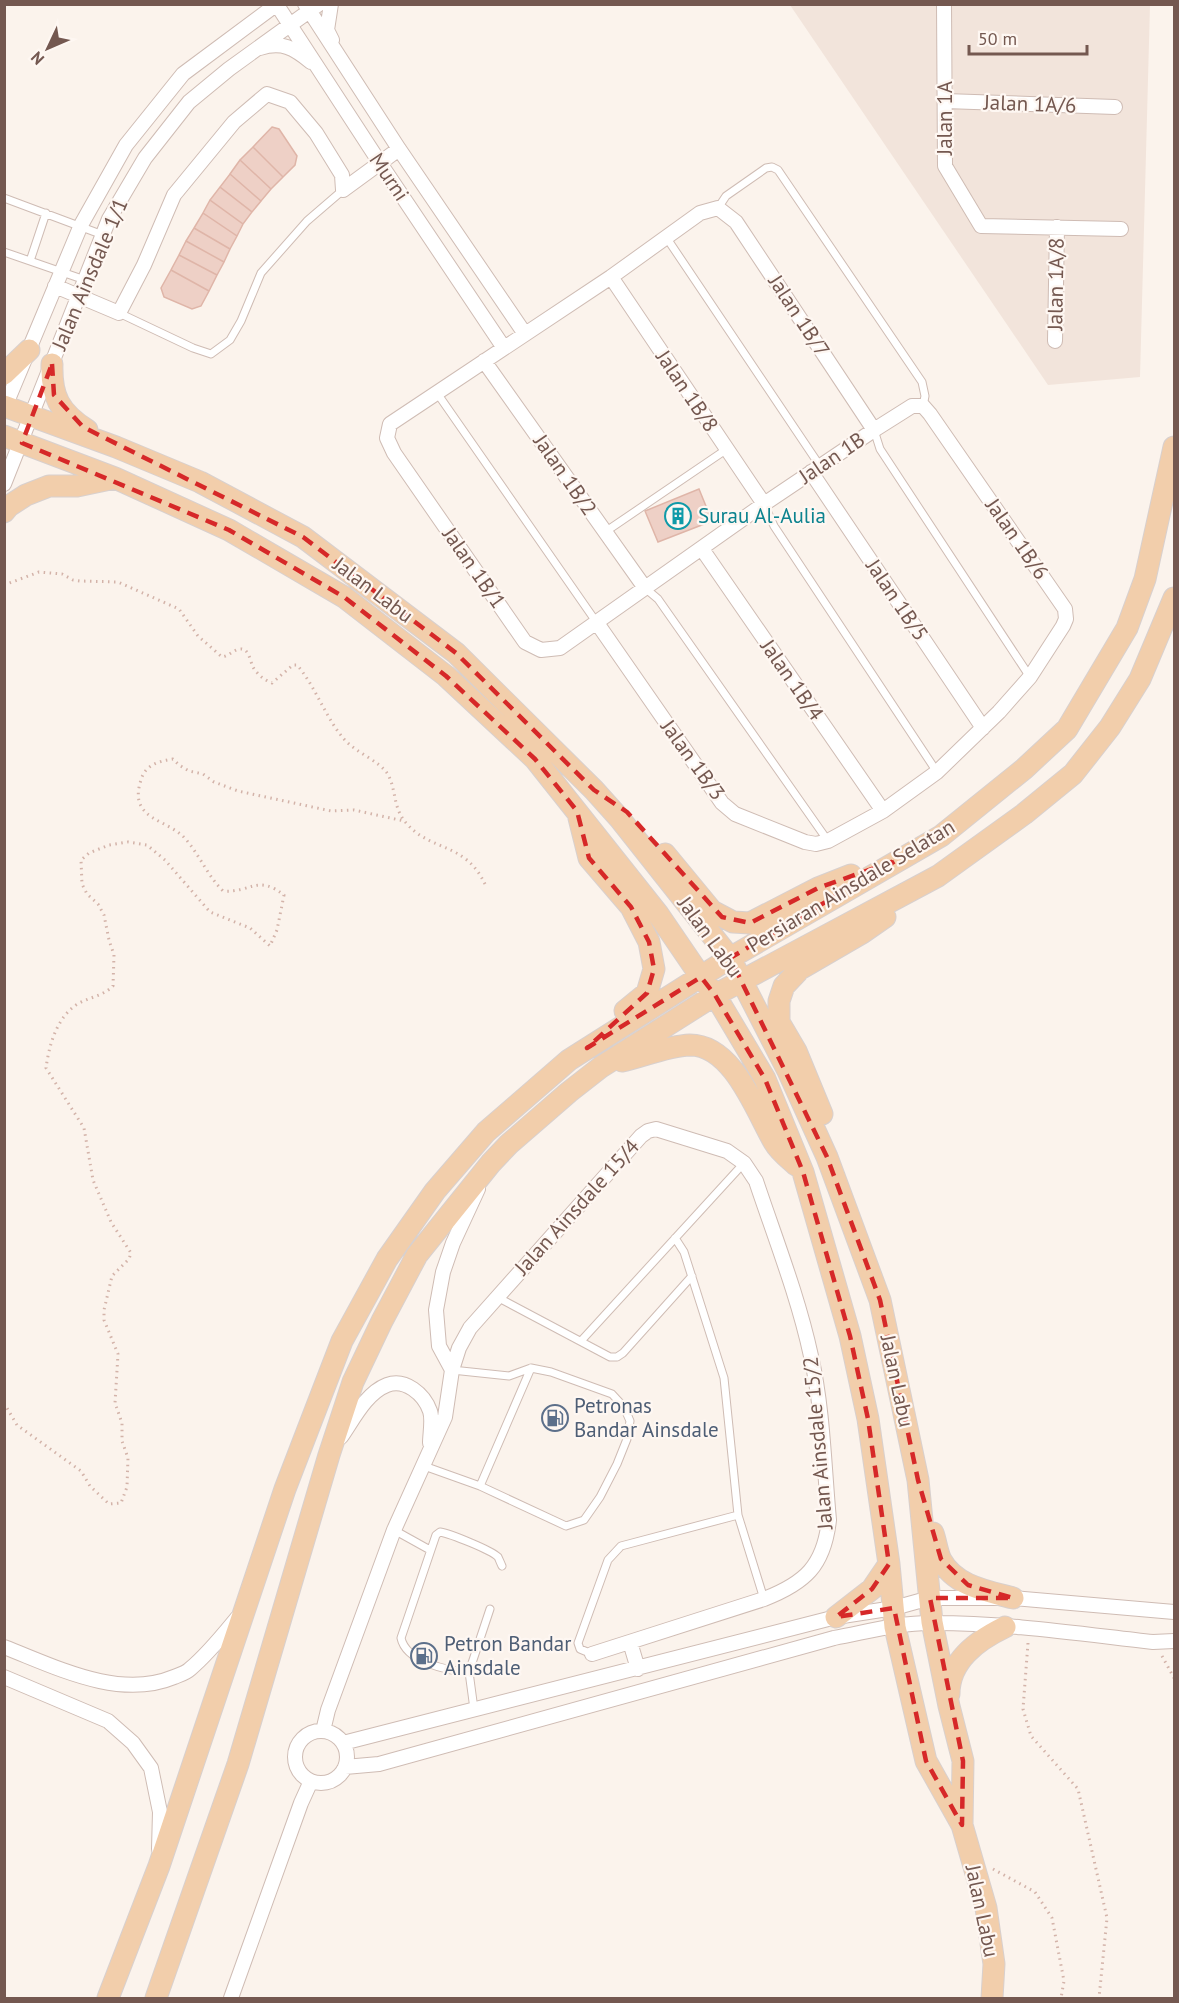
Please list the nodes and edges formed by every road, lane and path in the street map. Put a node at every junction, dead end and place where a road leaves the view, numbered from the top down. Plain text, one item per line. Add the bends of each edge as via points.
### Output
1 (331, 4) edge
2 (944, 4) edge
3 (277, 5) edge
4 (311, 7) edge
5 (290, 25) junction
6 (255, 50) junction
7 (337, 53) junction
8 (317, 67) junction
9 (945, 101) junction
10 (1115, 107) dead end
11 (399, 149) junction
12 (380, 163) junction
13 (343, 190) junction
14 (4, 198) edge
15 (717, 208) junction
16 (46, 213) junction
17 (81, 225) junction
18 (1057, 227) junction
19 (1121, 229) dead end
20 (103, 235) junction
21 (666, 237) junction
22 (4, 252) edge
23 (471, 254) junction
24 (30, 261) junction
25 (450, 268) junction
26 (61, 272) junction
27 (610, 278) junction
28 (85, 280) junction
29 (55, 286) junction
30 (79, 296) junction
31 (119, 313) junction
32 (525, 334) junction
33 (1055, 341) dead end
34 (504, 348) junction
35 (29, 350) junction
36 (484, 361) junction
37 (52, 363) junction
38 (4, 374) edge
39 (437, 393) junction
40 (922, 406) junction
41 (5, 407) edge
42 (33, 416) junction
43 (874, 430) junction
44 (13, 439) edge
45 (116, 447) junction
46 (1174, 447) edge
47 (727, 449) junction
48 (816, 469) junction
49 (115, 478) junction
50 (4, 484) edge
51 (764, 504) junction
52 (4, 512) edge
53 (605, 532) junction
54 (702, 549) junction
55 (4, 585) edge
56 (645, 588) junction
57 (1174, 598) edge
58 (597, 623) junction
59 (1030, 677) junction
60 (983, 728) junction
61 (938, 772) junction
62 (594, 790) junction
63 (577, 811) junction
64 (883, 811) junction
65 (404, 821) junction
66 (828, 841) junction
67 (897, 860) junction
68 (485, 884) dead end
69 (911, 891) junction
70 (730, 958) junction
71 (701, 977) junction
72 (742, 980) junction
73 (716, 994) junction
74 (587, 1048) junction
75 (601, 1067) junction
76 (827, 1157) junction
77 (491, 1162) junction
78 (744, 1163) junction
79 (803, 1172) junction
80 (675, 1238) junction
81 (692, 1276) junction
82 (496, 1297) junction
83 (581, 1341) junction
84 (531, 1368) junction
85 (452, 1370) junction
86 (4, 1403) edge
87 (430, 1448) junction
88 (329, 1455) junction
89 (424, 1466) junction
90 (918, 1480) junction
91 (480, 1486) junction
92 (738, 1515) junction
93 (394, 1530) junction
94 (430, 1550) junction
95 (889, 1564) junction
96 (502, 1566) dead end
97 (930, 1598) junction
98 (1013, 1598) junction
99 (764, 1599) junction
100 (247, 1606) junction
101 (490, 1609) dead end
102 (1174, 1612) edge
103 (836, 1617) junction
104 (894, 1617) junction
105 (932, 1622) junction
106 (1005, 1626) junction
107 (1029, 1629) junction
108 (1174, 1641) edge
109 (630, 1642) junction
110 (1153, 1642) junction
111 (4, 1647) edge
112 (592, 1654) joint
113 (638, 1669) junction
114 (469, 1672) junction
115 (4, 1677) edge
116 (1174, 1678) edge
117 (949, 1706) junction
118 (474, 1709) junction
119 (323, 1731) junction
120 (343, 1743) junction
121 (345, 1767) junction
122 (311, 1781) junction
123 (962, 1826) junction
124 (971, 1857) junction
125 (159, 1866) junction
126 (108, 1998) edge
127 (156, 1998) edge
128 (231, 1998) edge
129 (992, 1998) edge
130 (1061, 1998) edge
131 (1099, 1998) edge

1 - 7 street via 327,30
2 - 9 street, Jalan 1A
3 - 5 street, Murni
3 - 17 street, Jalan Ainsdale 1/1 via 183,74 126,145
4 - 5 street, Jalan Ainsdale 1/1
4 - 7 street, Murni
5 - 6 street, Jalan Ainsdale 1/1
5 - 8 street, Murni
6 - 8 street via 285,46
6 - 20 street, Jalan Ainsdale 1/1 via 189,102 145,158
7 - 11 street, Murni
8 - 12 street, Murni
9 - 10 street, Jalan 1A/6
9 - 18 street, Jalan 1A via 945,166 981,226
11 - 12 street
11 - 23 street, Murni
12 - 13 street
12 - 25 street, Murni
13 - 31 lane via 307,221 261,273 242,321 230,340 211,354
13 - 31 street via 342,175 316,133 291,102 267,94 234,122 174,195
14 - 16 lane
15 - 21 street via 700,213
15 - 40 lane via 726,196 766,168 778,170 922,382
15 - 43 street, Jalan 1B/7 via 736,222
16 - 17 lane
16 - 24 lane
17 - 20 lane
17 - 26 street, Jalan Ainsdale 1/1
18 - 19 street, Jalan 1A
18 - 33 street, Jalan 1A/8
20 - 28 street, Jalan Ainsdale 1/1
21 - 27 street
21 - 48 lane
22 - 24 lane
23 - 25 street
23 - 32 street, Murni
24 - 26 lane
25 - 34 street, Murni
26 - 28 lane
26 - 29 street, Jalan Ainsdale 1/1
27 - 32 street
27 - 47 street, Jalan 1B/8
28 - 30 street, Jalan Ainsdale 1/1
29 - 30 street
29 - 35 street, Jalan Ainsdale 1/1
30 - 31 street
30 - 37 street, Jalan Ainsdale 1/1
32 - 34 street
34 - 36 street
35 - 38 main road
35 - 41 street, Jalan Ainsdale 1/1
36 - 39 street
36 - 53 street, Jalan 1B/2
37 - 42 street, Jalan Ainsdale 1/1
37 - 45 main road via 51,382 59,406 83,428
39 - 58 lane
39 - 58 street, Jalan 1B/1 via 390,424 387,438 525,642 541,650 560,648
40 - 43 street, Jalan 1B via 912,406
40 - 59 street, Jalan 1B/6 via 1065,609 1063,626
41 - 42 main road, Jalan Labu
42 - 44 street, Jalan Ainsdale 1/1
42 - 45 main road, Jalan Labu
43 - 48 street, Jalan 1B
43 - 59 lane via 880,449
44 - 49 main road, Jalan Labu
44 - 50 street, Jalan Ainsdale 1/1
45 - 62 main road, Jalan Labu via 200,482 303,537 456,653
46 - 67 main road, Persiaran Ainsdale Selatan via 1144,579 1127,628 1067,729 941,836
47 - 51 street, Jalan 1B/8
47 - 53 lane
48 - 51 street, Jalan 1B
48 - 60 street, Jalan 1B/5
49 - 52 main road via 76,486 49,486 26,495
49 - 63 main road, Jalan Labu via 229,530 345,597 446,676 535,759
51 - 54 street, Jalan 1B
51 - 61 lane via 774,526
53 - 56 street, Jalan 1B/2
54 - 56 street, Jalan 1B
54 - 64 street, Jalan 1B/4
55 - 65 path via 39,572 80,581 118,582 179,609 198,636 222,657 242,649 247,652 253,668 265,680 272,683 297,665 346,741 388,774 395,804
56 - 58 street, Jalan 1B
56 - 66 lane via 658,599
57 - 69 main road, Persiaran Ainsdale Selatan via 1140,679 1110,727 1073,774 1024,814
58 - 66 street, Jalan 1B/3 via 722,802 735,814 805,842
59 - 60 street, Jalan 1B/6
60 - 61 street, Jalan 1B/6
61 - 64 street, Jalan 1B/6
62 - 67 main road via 627,812 712,911 733,922 750,923 819,888
62 - 70 main road, Jalan Labu
63 - 71 main road, Jalan Labu via 658,914
63 - 74 main road via 589,858 631,907 649,942 654,969 647,993
64 - 66 street, Jalan 1B/6
65 - 68 path via 422,836 459,853 479,872
65 - 86 path via 354,810 331,811 238,791 189,771 173,759 150,766 142,774 138,794 145,813 188,841 222,891 262,884 273,886 284,895 270,946 250,928 210,912 147,845 110,845 81,860 82,884 104,915 114,955 113,986 106,993 75,1005 58,1025 46,1068 84,1128 93,1180 111,1222 131,1253 112,1276 104,1310 104,1320 118,1354 115,1403 128,1458 127,1487 121,1503 109,1504 81,1471 17,1425
67 - 70 main road, Persiaran Ainsdale Selatan
69 - 72 main road, Persiaran Ainsdale Selatan
69 - 76 main road via 885,917 800,969 784,986 779,1001 778,1022 825,1121
70 - 71 main road, Persiaran Ainsdale Selatan
70 - 72 main road, Jalan Labu
71 - 73 main road, Jalan Labu
71 - 74 main road, Persiaran Ainsdale Selatan
72 - 73 main road, Persiaran Ainsdale Selatan
72 - 76 main road, Jalan Labu
73 - 75 main road, Persiaran Ainsdale Selatan
73 - 79 main road, Jalan Labu via 765,1079
74 - 100 main road via 538,1084 486,1132 435,1191 387,1259 342,1341 285,1488
75 - 77 main road, Persiaran Ainsdale Selatan
75 - 79 main road via 691,1045 710,1051 732,1068 775,1145
76 - 90 main road, Jalan Labu via 880,1300
77 - 85 street via 443,1272 436,1310 439,1346
77 - 88 main road, Persiaran Ainsdale Selatan via 417,1256 381,1321 353,1382
78 - 80 lane
78 - 82 street, Jalan Ainsdale 15/4 via 727,1151 656,1129 648,1131
78 - 99 street, Jalan Ainsdale 15/2 via 756,1181 811,1356 829,1520 827,1542 818,1562 789,1590
79 - 95 main road, Jalan Labu via 852,1346 868,1419
80 - 81 lane
80 - 83 lane
81 - 83 lane via 623,1353 610,1357
81 - 92 lane via 724,1378
82 - 83 lane
82 - 85 street, Jalan Ainsdale 15/4 via 470,1328
84 - 85 lane via 509,1377
84 - 91 lane
84 - 91 lane via 612,1394 624,1407 630,1421 617,1464 584,1520 566,1526
85 - 87 street, Jalan Ainsdale 15/4 via 445,1417
87 - 88 street via 431,1412 420,1393 403,1383 387,1385 362,1406
87 - 89 street
88 - 127 main road, Persiaran Ainsdale Selatan via 238,1764
89 - 91 lane
89 - 93 street
90 - 97 main road, Jalan Labu
90 - 98 main road via 941,1559 952,1574 968,1585
92 - 99 lane
92 - 112 lane via 621,1546 614,1552 578,1643 580,1649
93 - 94 lane
93 - 119 street
94 - 96 lane via 440,1532 498,1558
94 - 114 lane via 401,1638 403,1645 438,1667
95 - 103 main road via 872,1589
95 - 104 main road, Jalan Labu
97 - 98 street
97 - 104 street
97 - 105 main road, Jalan Labu
98 - 102 street
99 - 109 street, Jalan Ainsdale 15/2
100 - 111 street via 189,1671 161,1682 123,1685 77,1676
100 - 125 main road
101 - 114 lane
103 - 104 street
103 - 113 street
104 - 105 street
104 - 121 street via 834,1638 379,1764
104 - 123 main road, Jalan Labu via 926,1761
105 - 106 street
105 - 117 main road, Jalan Labu
106 - 107 street
106 - 117 main road via 986,1636 960,1660 952,1672
107 - 110 street
107 - 131 path via 1023,1709 1030,1736 1078,1788 1107,1918
108 - 110 street
109 - 112 street, Jalan Ainsdale 15/2
109 - 113 street
110 - 116 path
113 - 118 street
114 - 118 lane
115 - 125 street via 108,1721 133,1743 151,1768 158,1801
117 - 123 main road, Jalan Labu via 963,1761
118 - 120 street
119 - 120 street
119 - 122 street via 307,1735 297,1747 296,1763
120 - 121 street
121 - 122 street via 328,1782
122 - 128 street
123 - 124 main road, Jalan Labu
124 - 129 main road, Jalan Labu via 986,1908 994,1964
124 - 130 path via 1035,1892 1052,1918 1064,1981
125 - 126 main road

